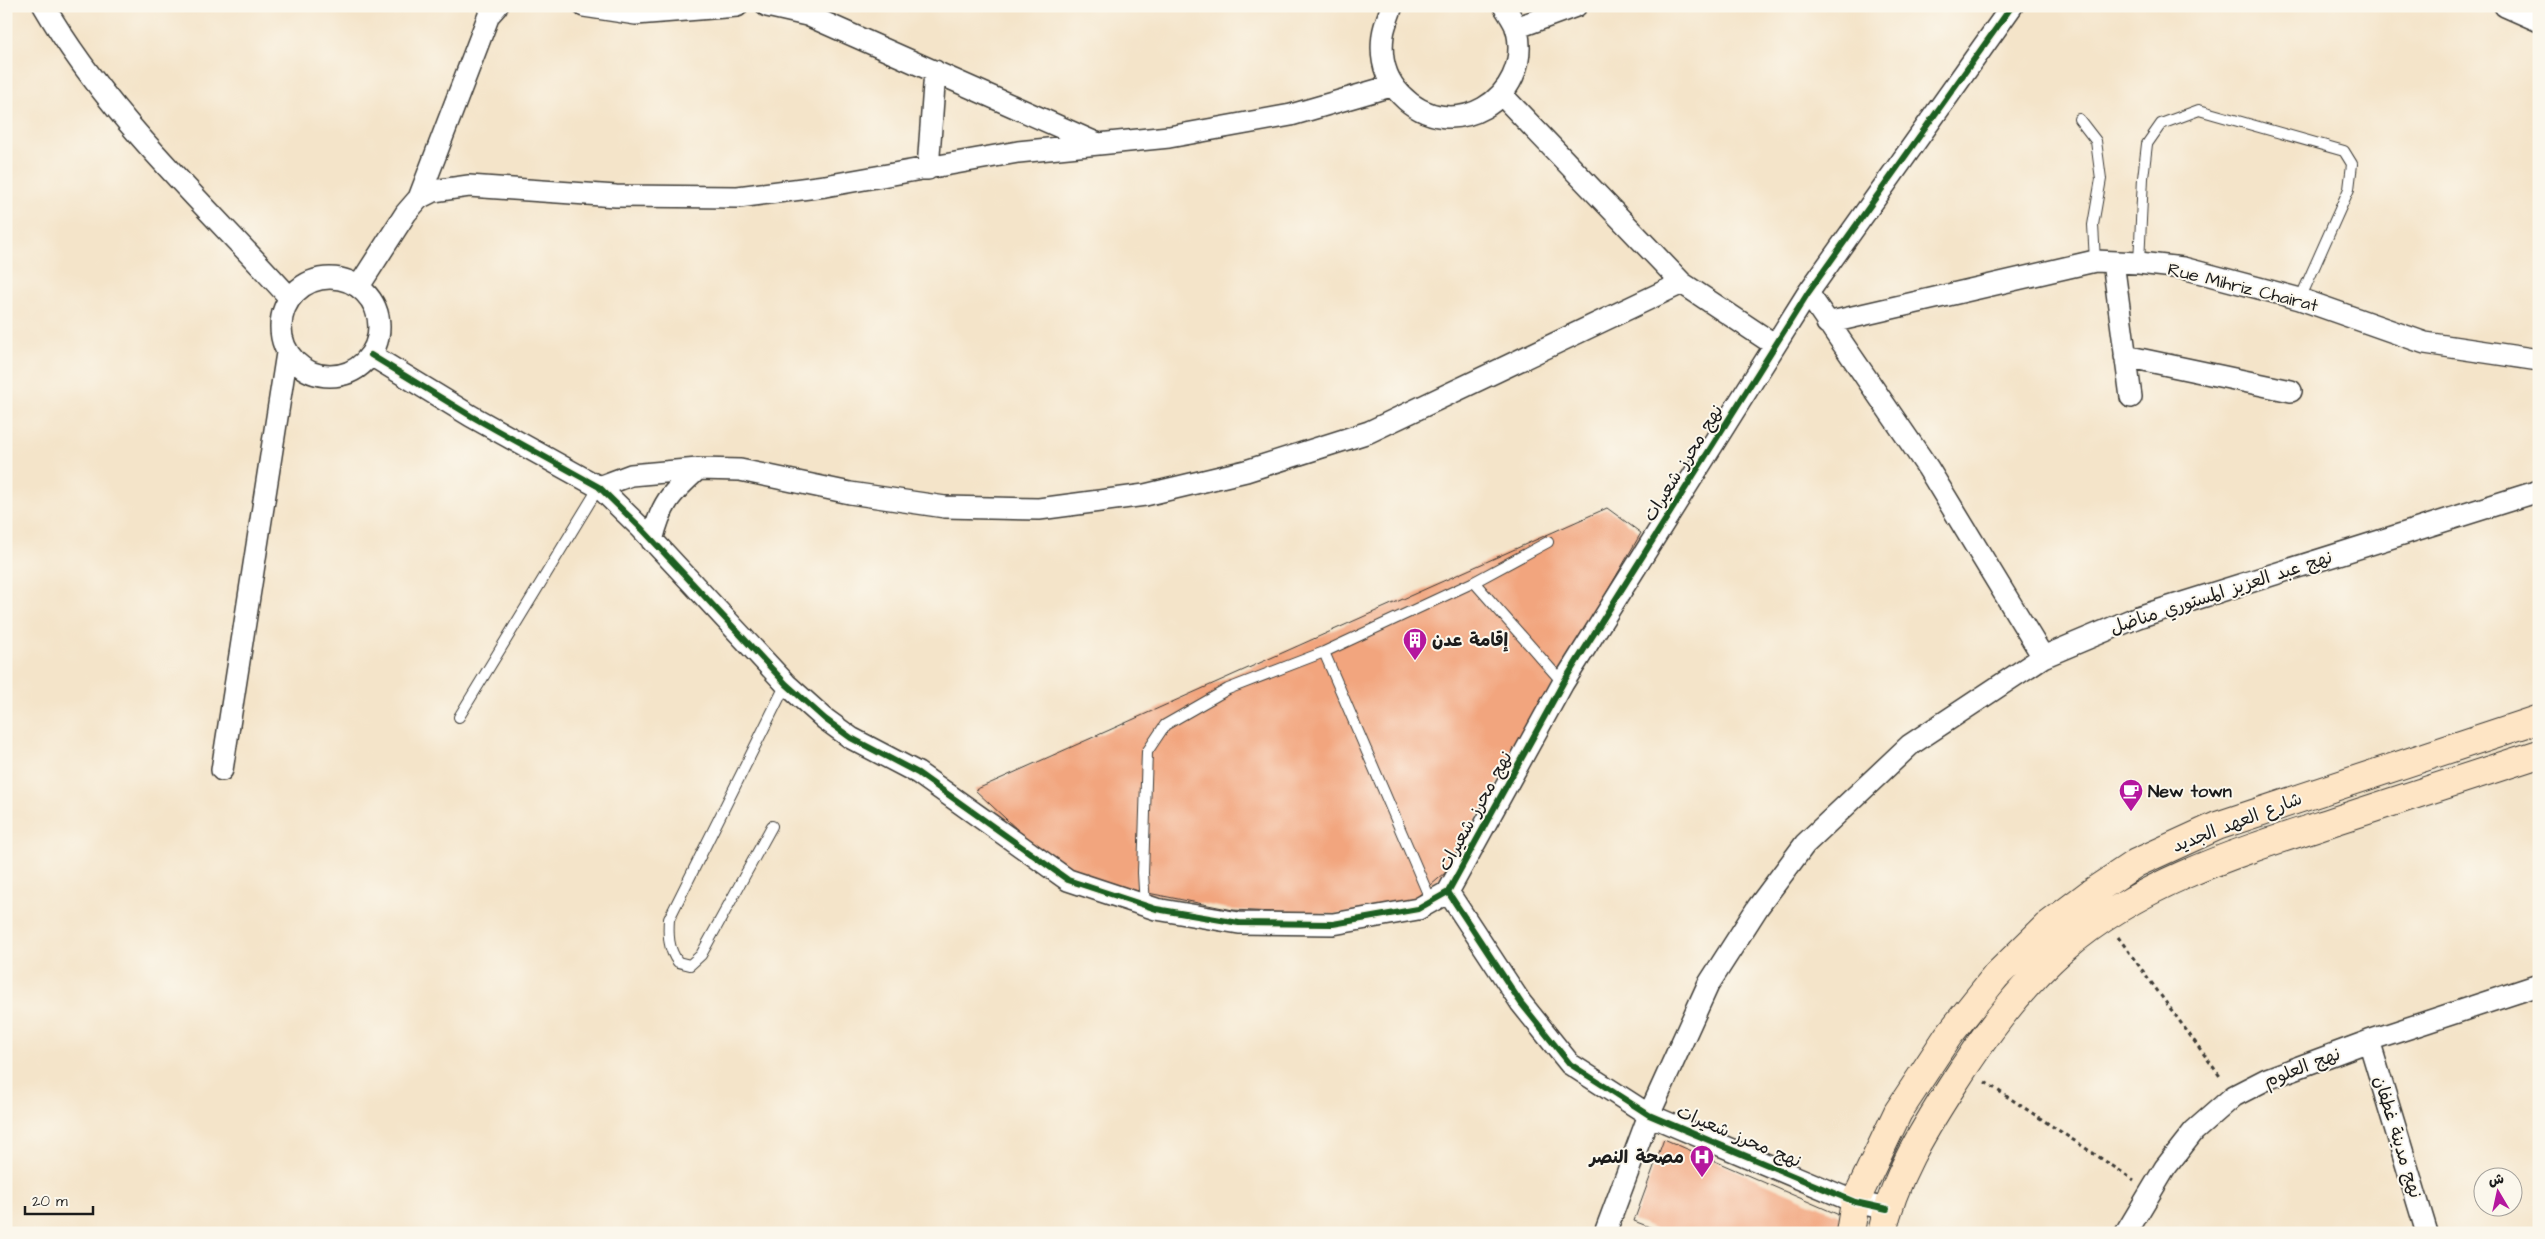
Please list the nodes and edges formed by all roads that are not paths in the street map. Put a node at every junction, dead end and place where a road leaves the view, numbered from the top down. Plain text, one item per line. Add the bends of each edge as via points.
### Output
1 (44, 6) edge
2 (497, 6) edge
3 (584, 6) edge
4 (737, 6) edge
5 (767, 6) edge
6 (1392, 6) edge
7 (1504, 6) edge
8 (1576, 6) edge
9 (2012, 6) edge
10 (2505, 6) edge
11 (2539, 21) edge
12 (1516, 28) junction
13 (934, 71) junction
14 (1391, 86) junction
15 (1502, 95) junction
16 (2079, 119) dead end
17 (1098, 144) junction
18 (928, 169) junction
19 (419, 198) junction
20 (2104, 262) junction
21 (2139, 263) junction
22 (1682, 283) junction
23 (359, 286) junction
24 (1808, 293) junction
25 (289, 297) junction
26 (2300, 299) junction
27 (1827, 323) junction
28 (1775, 344) junction
29 (287, 353) junction
30 (371, 355) junction
31 (2125, 356) junction
32 (2539, 360) edge
33 (2292, 391) dead end
34 (2131, 397) dead end
35 (698, 469) junction
36 (599, 488) junction
37 (2539, 491) edge
38 (652, 541) junction
39 (1548, 542) dead end
40 (1474, 582) junction
41 (1324, 652) junction
42 (2043, 657) junction
43 (1563, 683) junction
44 (786, 684) junction
45 (458, 717) dead end
46 (2539, 719) edge
47 (2539, 754) edge
48 (222, 770) dead end
49 (772, 826) dead end
50 (1440, 896) junction
51 (1145, 906) junction
52 (2539, 985) edge
53 (2369, 1041) junction
54 (1649, 1115) junction
55 (1855, 1202) junction
56 (1884, 1221) edge
57 (1606, 1233) edge
58 (1850, 1233) edge
59 (2126, 1233) edge
60 (2427, 1233) edge

1 - 25 street via 66,45 103,92
2 - 19 street via 489,15
3 - 4 street via 636,14
5 - 13 street via 807,14
6 - 14 street via 1383,35 1383,65
7 - 12 street
8 - 12 street
9 - 24 street, نهج محرز شعيرات
10 - 11 street
12 - 15 street via 1520,52 1514,75
13 - 17 street
13 - 18 street
14 - 15 street via 1411,106 1448,118 1468,116 1486,108
14 - 17 street via 1291,115 1169,137
15 - 22 street
16 - 20 lane via 2096,141 2101,179 2093,225
17 - 18 street via 1018,152
18 - 19 street via 738,197 616,196 469,186 434,191
19 - 23 street
20 - 21 street, Rue Mihriz Chairat
20 - 27 street, Rue Mihriz Chairat
20 - 31 street
21 - 26 street, Rue Mihriz Chairat via 2183,268
21 - 26 lane via 2148,144 2161,124 2198,110 2344,151 2352,164 2350,189
22 - 28 street
22 - 35 street via 1369,432 1246,472 1145,495 1040,509 945,507 850,493 740,470
23 - 25 street via 341,278 322,277 304,284
23 - 30 street via 372,300 379,318 378,337
24 - 27 street
24 - 28 street, نهج محرز شعيرات
25 - 29 street via 281,315 280,334
26 - 32 street, Rue Mihriz Chairat via 2425,343
27 - 42 street via 1928,468
28 - 43 street, نهج محرز شعيرات
29 - 30 street via 300,367 318,375 338,376 356,368
29 - 48 street
30 - 36 street
31 - 33 street
31 - 34 street
35 - 36 street via 631,475
35 - 38 street via 672,492 658,516
36 - 38 street
36 - 45 lane
37 - 42 street, نهج عبد العزيز المستوري مناضل via 2138,617
38 - 44 street
39 - 40 lane
40 - 41 lane
40 - 43 lane
41 - 50 lane
41 - 51 lane via 1228,689 1164,725 1147,752
42 - 54 street, نهج عبد العزيز المستوري مناضل via 1910,745 1806,844 1758,907 1708,985
43 - 50 street, نهج محرز شعيرات
44 - 49 lane via 670,919 668,934 672,955 678,962 690,965 701,955
44 - 51 street via 825,720 851,738 918,774 1068,880
46 - 55 main road, شارع العهد الجديد via 2216,826 2136,863 2091,893 2046,927 1996,976 1948,1036 1898,1112
47 - 56 main road, شارع العهد الجديد via 2226,856 2140,896 2104,919 2064,948 2015,997 1984,1036 1923,1131
50 - 51 street via 1418,909 1333,924 1239,922
50 - 54 street, نهج محرز شعيرات via 1570,1064
52 - 53 street, نهج العلوم
53 - 59 street, نهج العلوم via 2267,1079 2234,1096 2194,1131 2165,1168
53 - 60 street, نهج مدينة غطفان
54 - 55 street, نهج محرز شعيرات
54 - 57 street, نهج عبد العزيز المستوري مناضل
55 - 56 street, نهج محرز شعيرات
55 - 58 main road, شارع العهد الجديد

